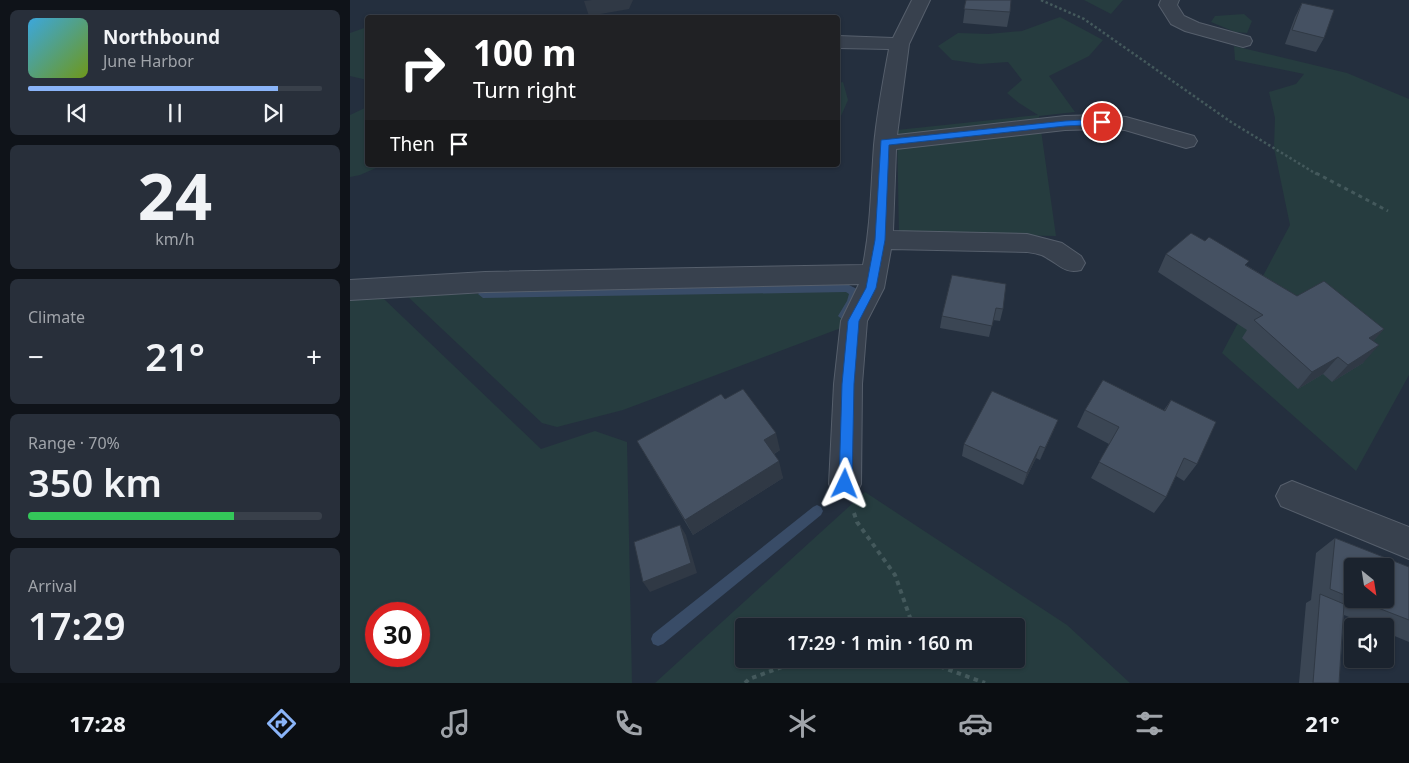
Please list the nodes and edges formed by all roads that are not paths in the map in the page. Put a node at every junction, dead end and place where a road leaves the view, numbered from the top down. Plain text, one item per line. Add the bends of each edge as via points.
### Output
1 (921, 0) edge
2 (1170, 0) edge
3 (1243, 41) dead end
4 (840, 42) edge
5 (900, 44) junction
6 (1186, 141) dead end
7 (885, 142) junction
8 (880, 240) junction
9 (1072, 263) dead end
10 (874, 274) junction
11 (350, 290) edge
12 (845, 484) road end
13 (1292, 496) dead end
14 (1409, 543) edge

1 - 5 street
2 - 3 street via 1168,5 1177,20
4 - 5 street
5 - 7 street
6 - 7 street via 1126,124 1102,122
7 - 8 street
8 - 9 street via 1027,243 1053,249
8 - 10 street
10 - 11 street via 485,282
10 - 12 street via 871,288 854,321 848,384
13 - 14 street

